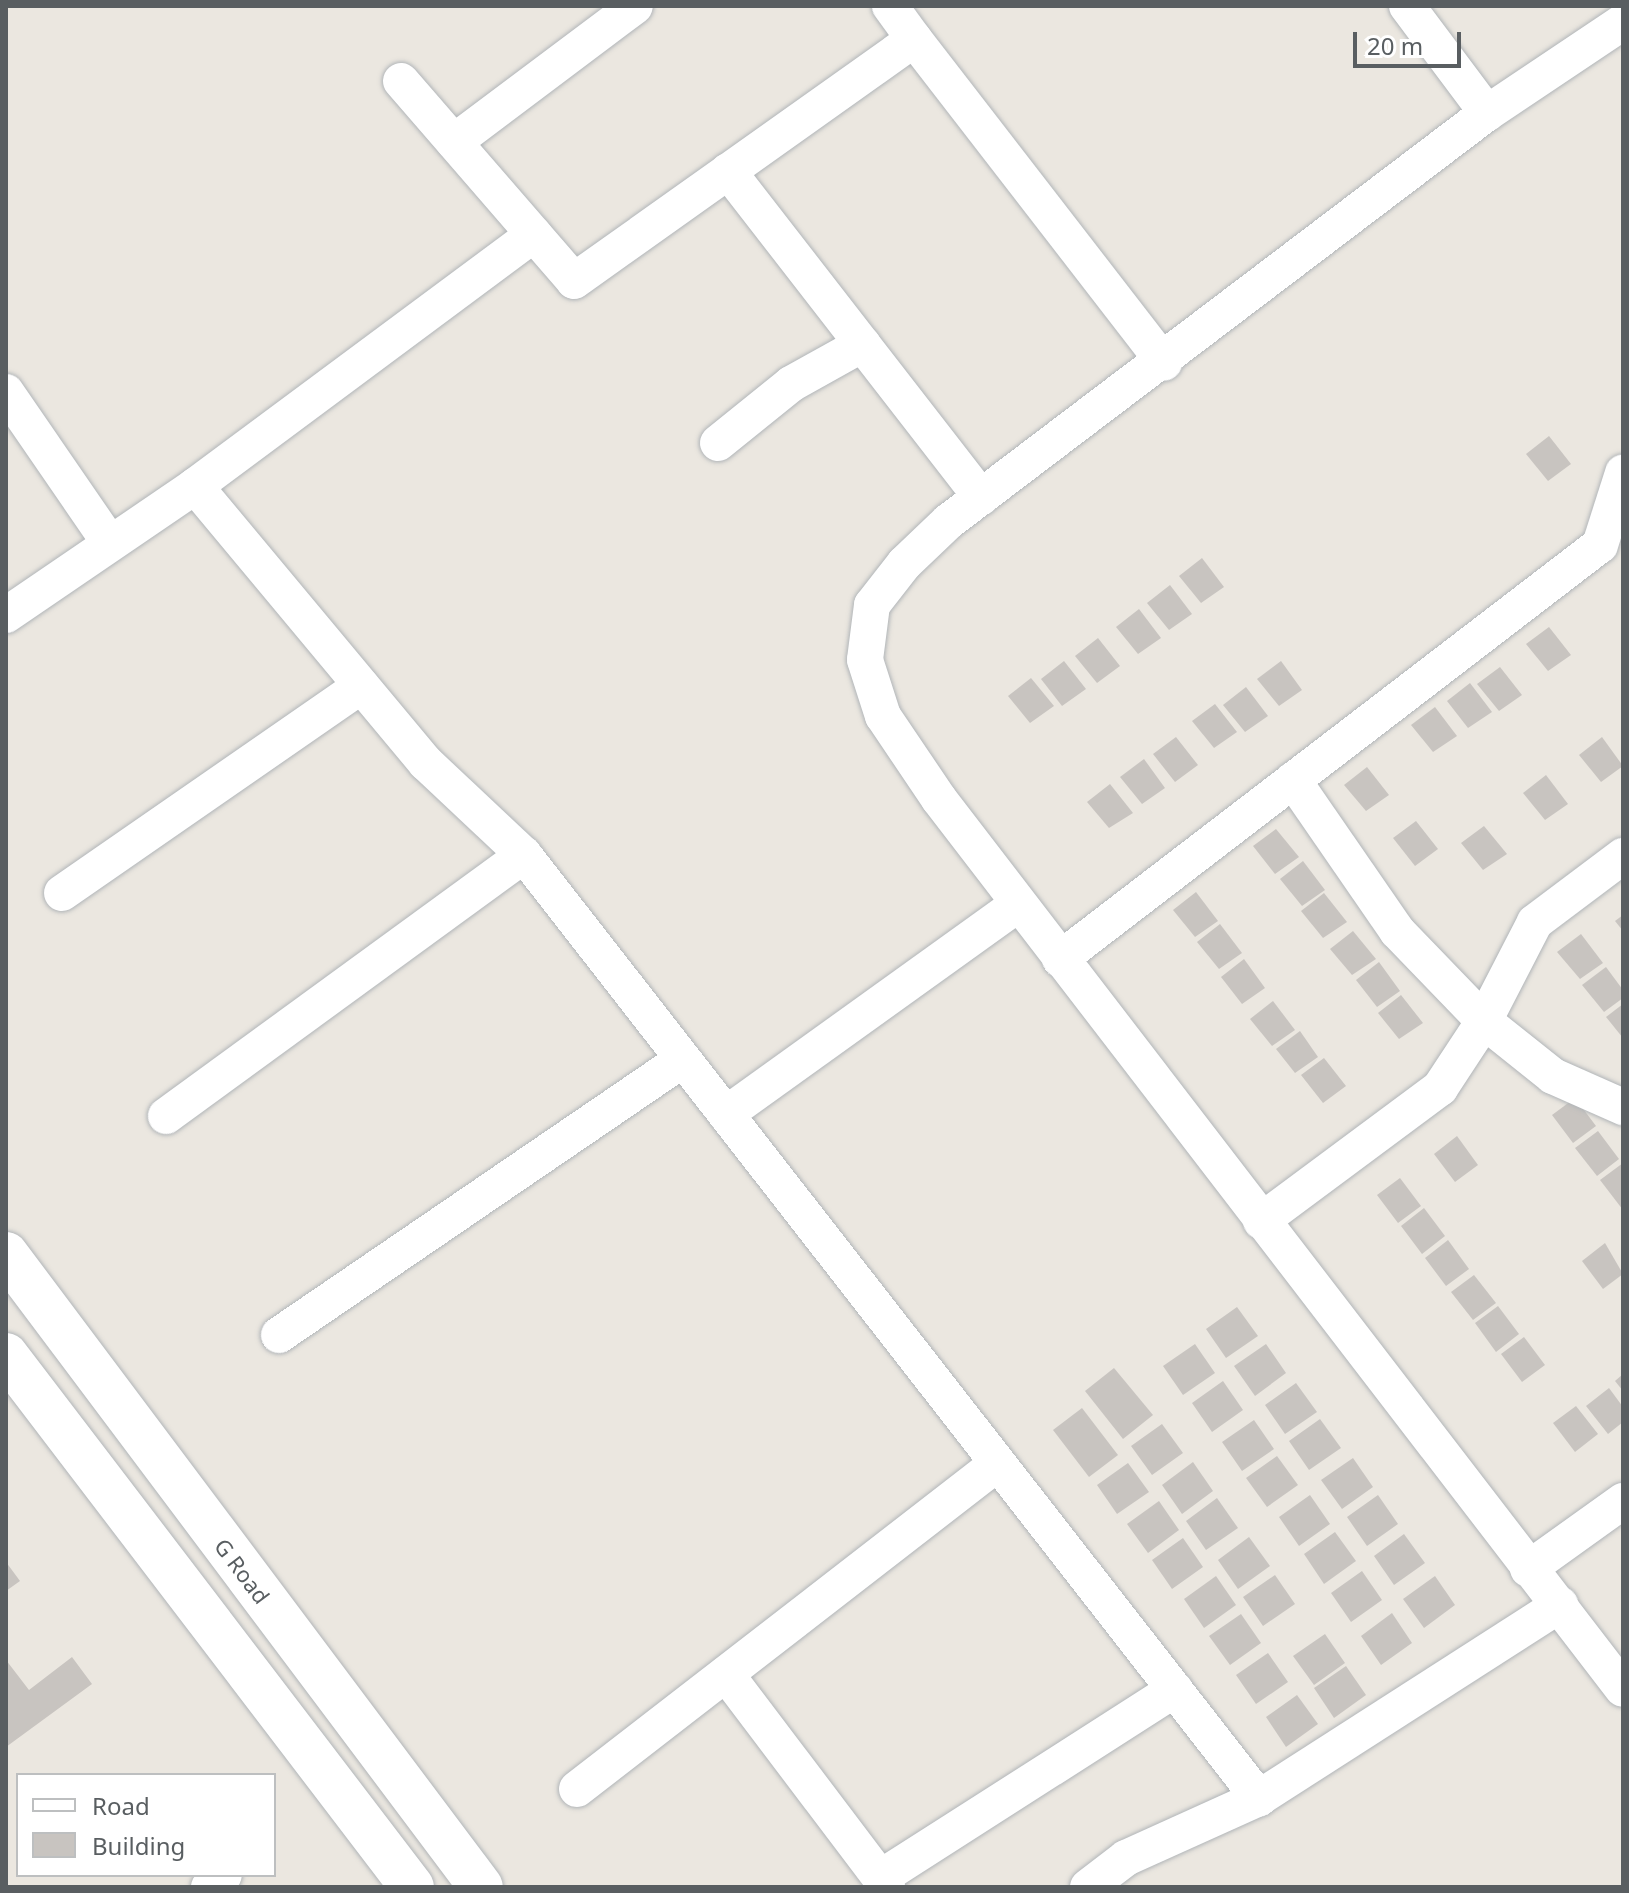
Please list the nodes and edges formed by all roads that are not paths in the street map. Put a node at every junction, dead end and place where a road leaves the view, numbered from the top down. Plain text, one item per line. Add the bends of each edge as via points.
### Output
1 (635, 6) edge
2 (890, 6) edge
3 (1407, 6) edge
4 (1623, 22) edge
5 (914, 39) junction
6 (401, 81) dead end
7 (1487, 113) junction
8 (454, 142) junction
9 (728, 171) junction
10 (534, 234) junction
11 (863, 344) junction
12 (1164, 363) junction
13 (6, 392) edge
14 (718, 443) dead end
15 (1623, 473) edge
16 (195, 486) junction
17 (981, 497) junction
18 (109, 542) junction
19 (6, 615) edge
20 (361, 686) junction
21 (1293, 780) junction
22 (524, 855) junction
23 (1623, 856) edge
24 (62, 893) dead end
25 (1017, 905) junction
26 (1060, 959) junction
27 (1484, 1021) junction
28 (683, 1059) junction
29 (1623, 1107) edge
30 (726, 1114) junction
31 (166, 1116) dead end
32 (1261, 1221) junction
33 (6, 1254) edge
34 (279, 1335) dead end
35 (6, 1355) edge
36 (998, 1463) junction
37 (1623, 1501) edge
38 (1528, 1569) junction
39 (1560, 1605) junction
40 (726, 1674) junction
41 (1175, 1689) junction
42 (1623, 1689) edge
43 (577, 1789) dead end
44 (1259, 1798) junction
45 (884, 1882) edge
46 (412, 1887) edge
47 (481, 1887) edge
48 (1088, 1887) edge

1 - 8 street
2 - 5 street
3 - 7 street
4 - 7 street
5 - 9 street
5 - 12 street
6 - 8 street
7 - 12 street
8 - 10 street
9 - 10 street via 574,281
9 - 11 street
10 - 16 street
11 - 14 street via 791,384
11 - 17 street
12 - 17 street
13 - 18 street
15 - 21 street via 1600,545
16 - 18 street
16 - 20 street
17 - 25 street via 904,564 872,605 865,660 883,716
18 - 19 street
20 - 22 street via 426,763
20 - 24 street
21 - 26 street
21 - 27 street via 1397,931
22 - 28 street
22 - 31 street
23 - 27 street via 1535,922
25 - 26 street
25 - 30 street
26 - 32 street
27 - 29 street via 1553,1076
27 - 32 street via 1440,1088
28 - 30 street
28 - 34 street
30 - 36 street
32 - 38 street
33 - 47 street, G Road
35 - 46 street
36 - 40 street
36 - 41 street
37 - 38 street
38 - 39 street
39 - 42 street
39 - 44 street
40 - 43 street
40 - 45 street
41 - 44 street
41 - 45 street
44 - 48 street via 1126,1858

